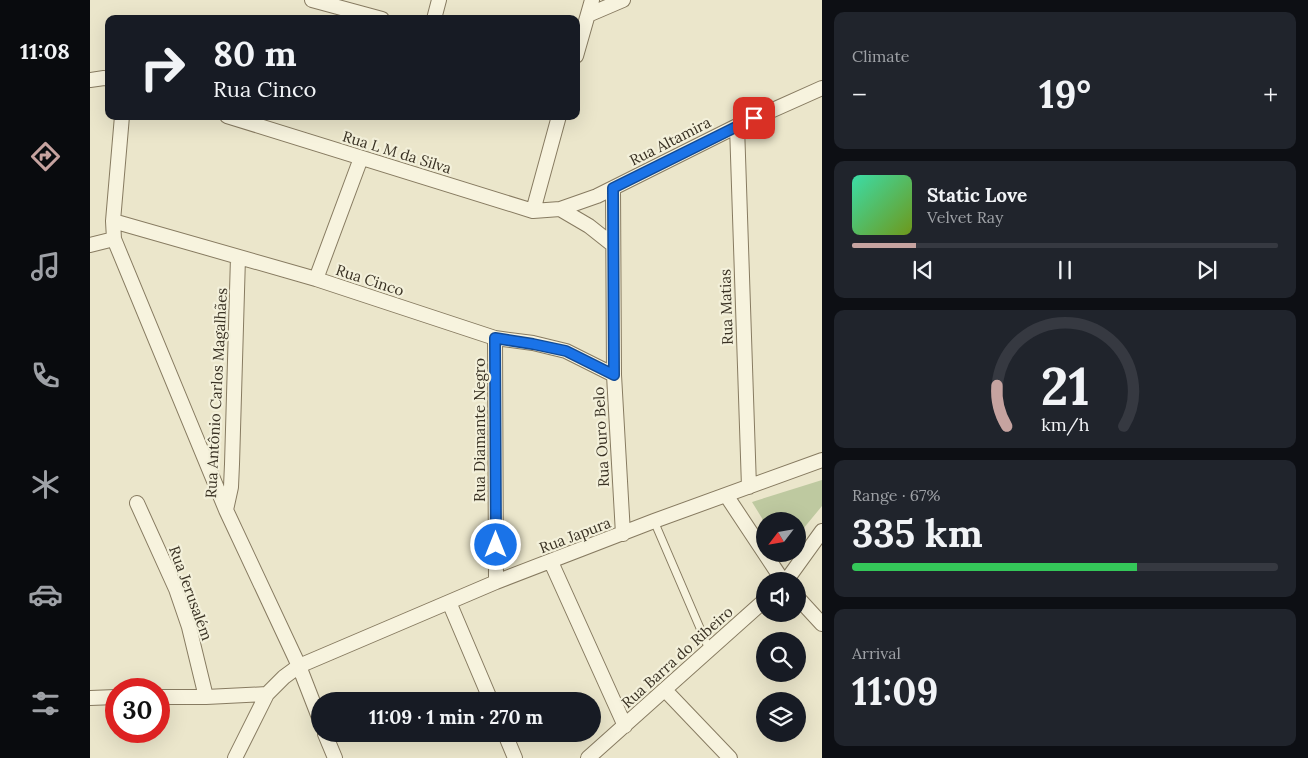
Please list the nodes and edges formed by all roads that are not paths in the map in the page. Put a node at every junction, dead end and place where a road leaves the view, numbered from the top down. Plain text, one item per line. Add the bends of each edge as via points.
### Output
1 (312, 0) edge
2 (439, 0) edge
3 (592, 0) edge
4 (623, 0) edge
5 (367, 15) edge
6 (435, 15) edge
7 (588, 15) junction
8 (580, 42) edge
9 (105, 78) edge
10 (90, 80) edge
11 (822, 88) edge
12 (122, 120) edge
13 (240, 120) edge
14 (558, 120) edge
15 (736, 126) junction
16 (361, 158) junction
17 (613, 188) junction
18 (560, 209) junction
19 (533, 210) junction
20 (113, 221) junction
21 (114, 240) junction
22 (90, 245) edge
23 (613, 245) junction
24 (238, 257) junction
25 (316, 279) junction
26 (495, 338) junction
27 (614, 375) junction
28 (822, 460) edge
29 (749, 487) junction
30 (726, 495) junction
31 (137, 503) dead end
32 (226, 510) junction
33 (654, 521) junction
34 (822, 531) edge
35 (623, 534) junction
36 (551, 562) junction
37 (778, 572) edge
38 (791, 572) edge
39 (496, 582) junction
40 (449, 602) junction
41 (806, 607) edge
42 (756, 608) edge
43 (822, 624) edge
44 (709, 649) junction
45 (299, 666) junction
46 (665, 690) junction
47 (487, 692) edge
48 (267, 694) junction
49 (105, 697) edge
50 (170, 697) edge
51 (311, 697) edge
52 (90, 698) edge
53 (206, 698) junction
54 (626, 726) junction
55 (328, 742) edge
56 (508, 742) edge
57 (235, 758) edge
58 (335, 758) edge
59 (515, 758) edge
60 (588, 758) edge
61 (730, 758) edge

1 - 5 street
2 - 6 street
3 - 7 street
4 - 7 street
7 - 8 street
9 - 10 street
11 - 15 street, Rua Altamira
12 - 20 street
13 - 16 street, Rua L M da Silva
14 - 19 street
15 - 17 street, Rua Altamira
15 - 29 street, Rua Matias
16 - 19 street, Rua L M da Silva
16 - 25 street
17 - 18 street, Rua Altamira
17 - 23 street, Rua Ouro Belo
18 - 19 street, Rua L M da Silva
18 - 23 street
20 - 21 street
20 - 24 street, Rua Cinco
21 - 22 street
21 - 32 street
23 - 27 street, Rua Ouro Belo
24 - 25 street, Rua Cinco
24 - 32 street, Rua Antônio Carlos Magalhães via 231,487
25 - 26 street, Rua Cinco
26 - 27 street, Rua Cinco via 566,351
26 - 39 street, Rua Diamante Negro
27 - 35 street, Rua Ouro Belo
28 - 29 street, Rua Japura
29 - 30 street, Rua Japura
30 - 33 street, Rua Japura
30 - 37 street
31 - 53 street, Rua Jerusalém via 176,589
32 - 45 street, Rua Antônio Carlos Magalhães
33 - 35 street, Rua Japura
33 - 44 lane
34 - 38 street
35 - 36 street, Rua Japura
36 - 39 street, Rua Japura
36 - 54 street
39 - 40 street, Rua Japura
40 - 45 street, Rua Japura
40 - 47 street
41 - 43 street
42 - 44 street, Rua Barra do Ribeiro
44 - 46 street, Rua Barra do Ribeiro
45 - 48 street, Rua Japura
45 - 51 street, Rua Antônio Carlos Magalhães
46 - 54 street, Rua Barra do Ribeiro
46 - 61 street
48 - 53 street
48 - 57 street, Rua Japura
49 - 52 street
50 - 53 street
54 - 60 street, Rua Barra do Ribeiro
55 - 58 street
56 - 59 street

